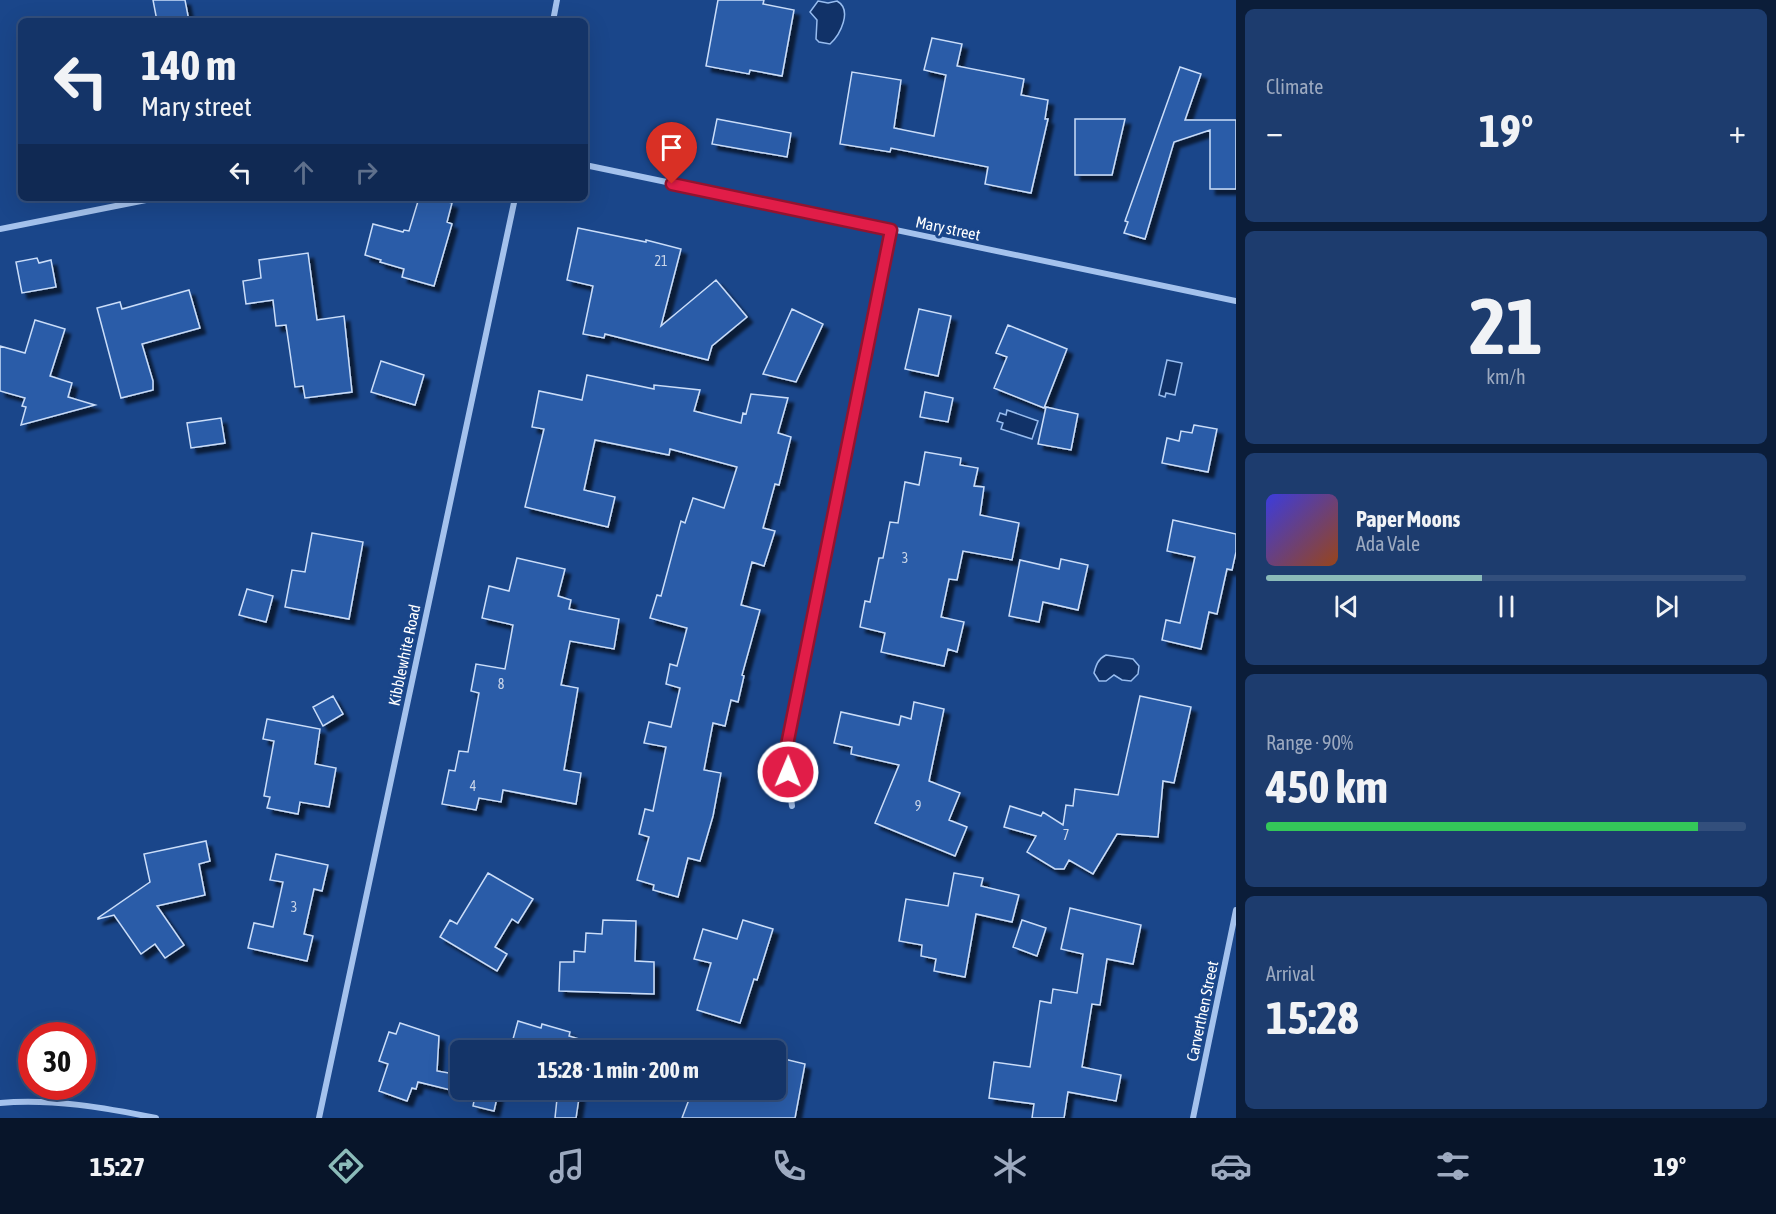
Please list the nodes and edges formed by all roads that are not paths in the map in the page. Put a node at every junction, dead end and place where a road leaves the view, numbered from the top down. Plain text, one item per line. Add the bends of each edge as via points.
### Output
1 (557, 0) edge
2 (554, 18) edge
3 (588, 166) edge
4 (141, 201) edge
5 (514, 201) edge
6 (0, 229) edge
7 (891, 230) junction
8 (1236, 301) edge
9 (792, 807) dead end
10 (1236, 910) edge
11 (0, 1103) edge
12 (156, 1118) edge
13 (319, 1118) edge
14 (1194, 1118) edge

1 - 2 street
3 - 7 street, Mary street
4 - 6 street
5 - 13 street, Kibblewhite Road
7 - 8 street, Mary street
7 - 9 street via 785,755
10 - 14 street, Carverthen Street
11 - 12 street via 62,1104

